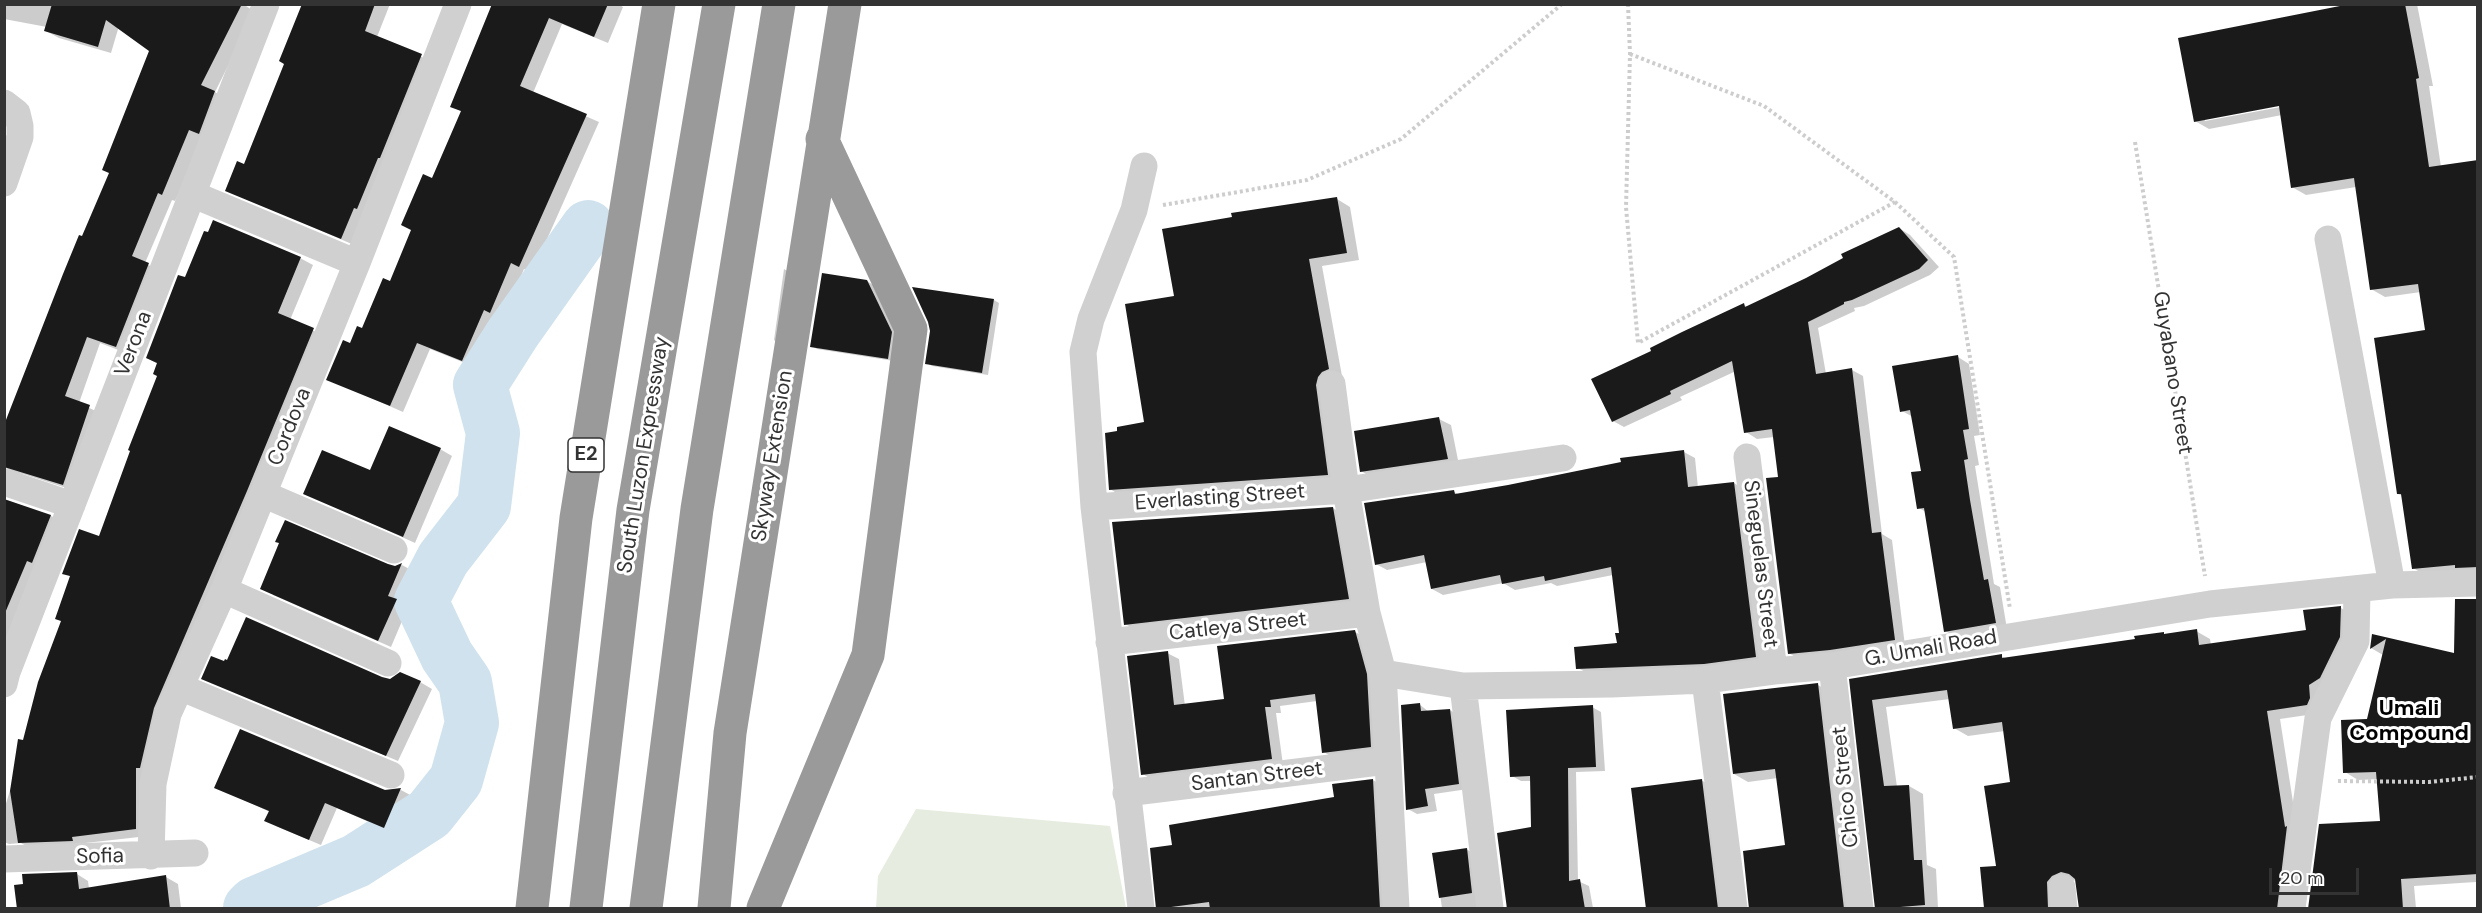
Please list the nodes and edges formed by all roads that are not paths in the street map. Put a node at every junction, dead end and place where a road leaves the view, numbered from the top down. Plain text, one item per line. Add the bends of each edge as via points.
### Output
1 (266, 4) edge
2 (458, 4) edge
3 (659, 4) edge
4 (719, 4) edge
5 (779, 4) edge
6 (845, 4) edge
7 (4, 103) edge
8 (822, 139) junction
9 (1144, 166) dead end
10 (4, 183) edge
11 (192, 194) junction
12 (2328, 238) dead end
13 (357, 263) junction
14 (1332, 384) dead end
15 (1747, 457) dead end
16 (1563, 458) dead end
17 (4, 482) edge
18 (1346, 490) junction
19 (263, 494) junction
20 (72, 506) junction
21 (1094, 507) junction
22 (394, 550) dead end
23 (2478, 583) edge
24 (2392, 585) junction
25 (224, 590) junction
26 (2357, 590) junction
27 (1367, 613) junction
28 (1109, 642) junction
29 (388, 663) dead end
30 (1832, 666) junction
31 (1774, 671) junction
32 (1383, 673) junction
33 (5, 675) edge
34 (1705, 680) junction
35 (1463, 686) junction
36 (180, 687) junction
37 (1387, 761) junction
38 (391, 775) dead end
39 (1126, 793) junction
40 (195, 853) dead end
41 (151, 856) junction
42 (4, 859) edge
43 (532, 909) edge
44 (586, 909) edge
45 (646, 909) edge
46 (714, 909) edge
47 (763, 909) edge
48 (1141, 909) edge
49 (1396, 909) edge
50 (1490, 909) edge
51 (1734, 909) edge
52 (1860, 909) edge
53 (2292, 909) edge

1 - 11 street, Verona
2 - 13 street, Cordova
3 - 43 highway, E2 via 576,518
4 - 44 highway, South Luzon Expressway via 633,510
5 - 45 highway via 697,509
6 - 8 highway, Skyway Extension
7 - 10 street via 17,113 21,126
8 - 46 highway, Skyway Extension via 729,733
8 - 47 highway via 911,329 867,655
9 - 21 street via 1134,210 1091,319 1083,352
11 - 13 street
11 - 20 street, Verona
12 - 24 street
13 - 19 street, Cordova
14 - 18 street
15 - 31 street, Sineguelas Street
16 - 18 street, Everlasting Street
17 - 20 street
18 - 21 street, Everlasting Street
18 - 27 street
19 - 22 street
19 - 25 street, Cordova
20 - 33 street, Verona
21 - 28 street
23 - 24 street, G. Umali Road
24 - 26 street, G. Umali Road
25 - 29 street
25 - 36 street, Cordova
26 - 30 street, G. Umali Road via 2210,604
26 - 53 street via 2356,641 2318,718
27 - 28 street, Catleya Street
27 - 32 street
28 - 39 street
30 - 31 street, G. Umali Road
30 - 52 street, Chico Street
31 - 34 street, G. Umali Road
32 - 35 street, G. Umali Road
32 - 37 street
34 - 35 street, G. Umali Road
34 - 51 street
35 - 50 street
36 - 38 street
36 - 41 street, Cordova via 168,714 153,784
37 - 39 street, Santan Street
37 - 49 street
39 - 48 street
40 - 41 street, Sofia
41 - 42 street, Sofia

